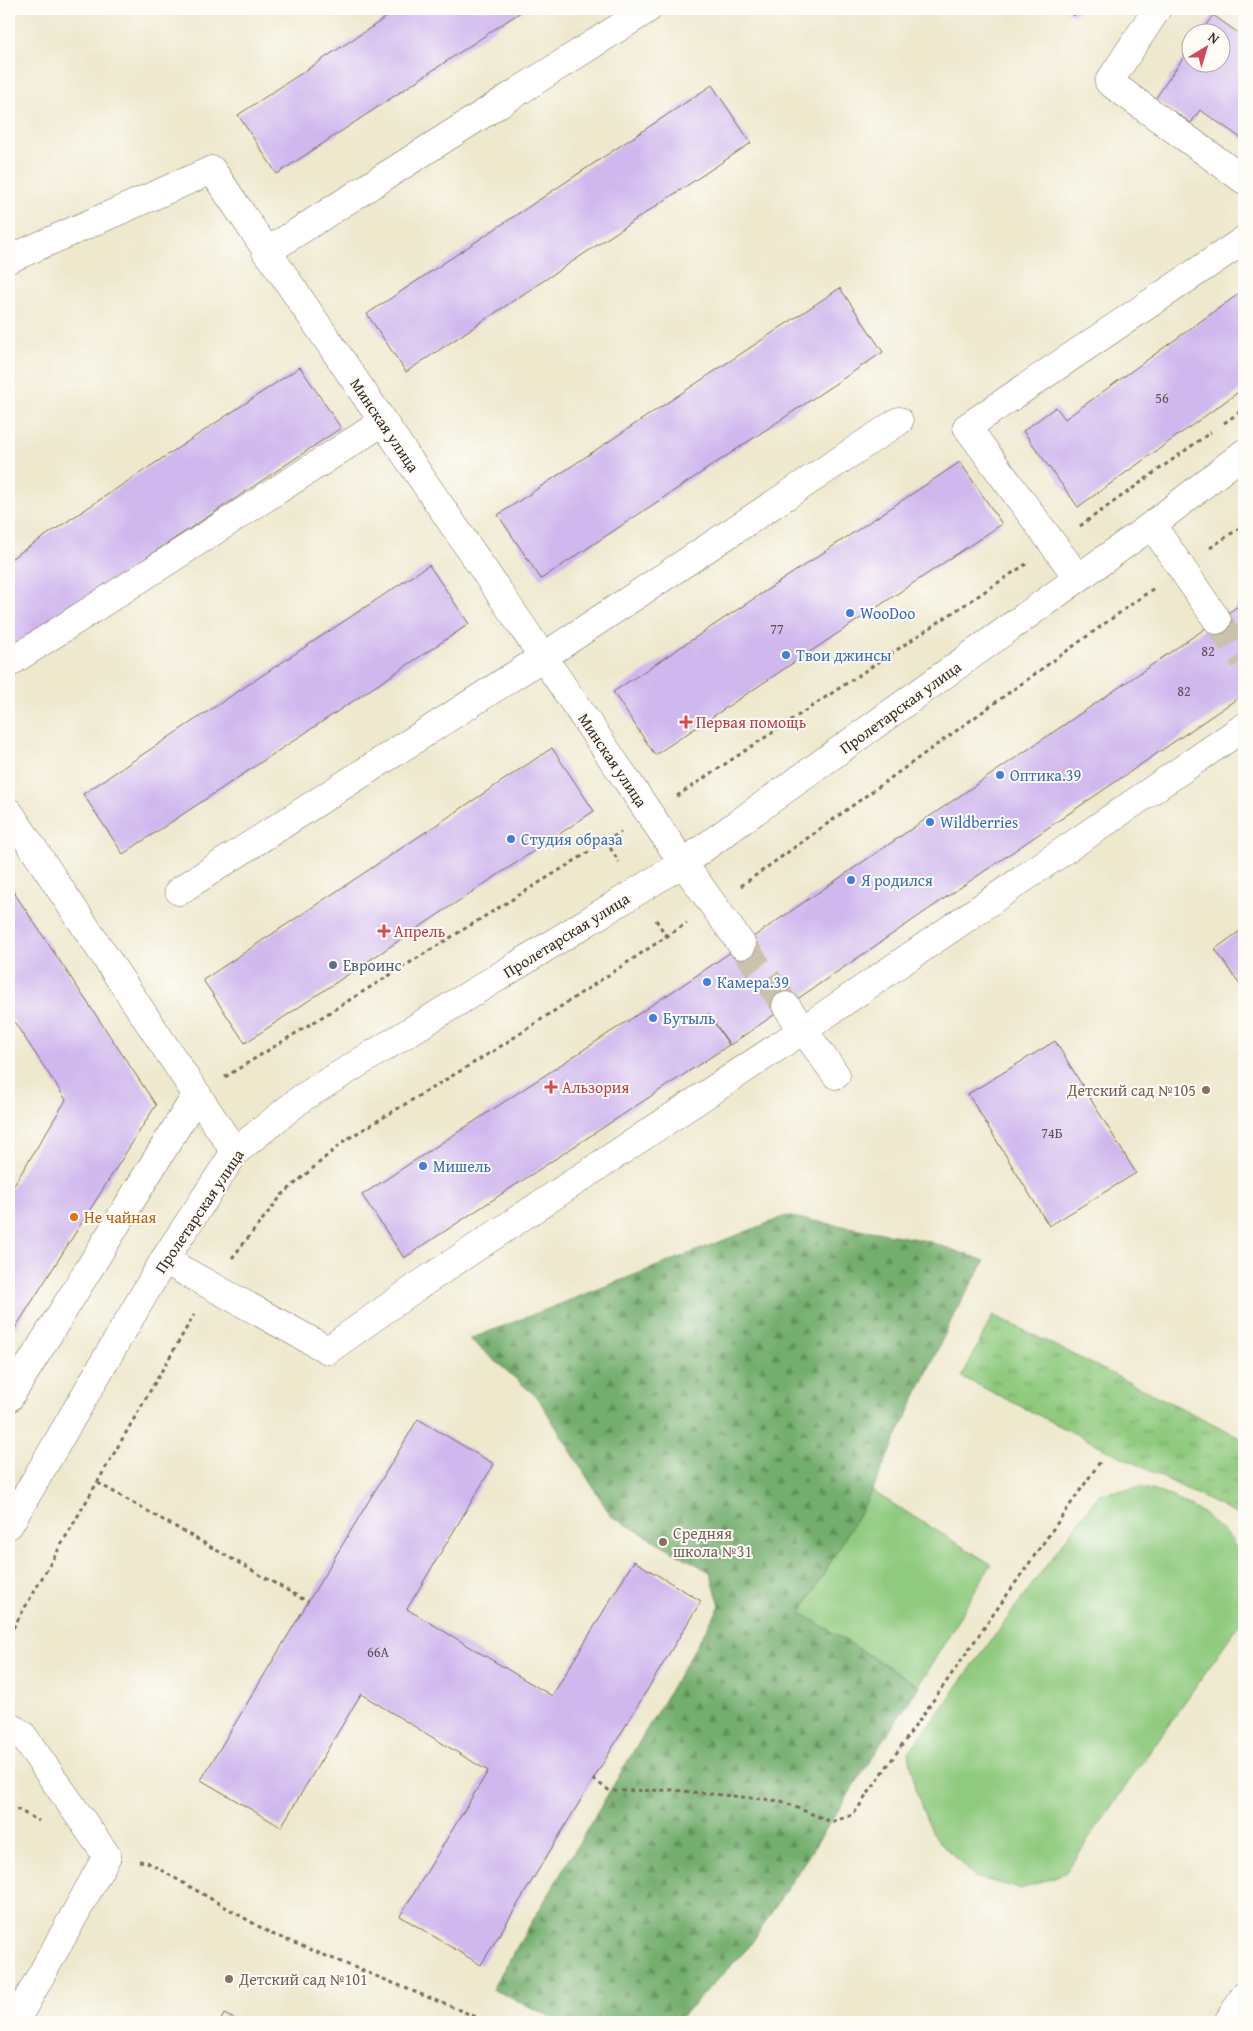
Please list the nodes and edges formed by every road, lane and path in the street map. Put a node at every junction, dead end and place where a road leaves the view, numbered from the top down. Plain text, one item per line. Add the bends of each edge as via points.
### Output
1 (648, 9) edge
2 (1157, 9) edge
3 (1244, 180) edge
4 (1244, 240) edge
5 (266, 252) junction
6 (9, 260) edge
7 (1244, 409) edge
8 (900, 421) dead end
9 (382, 422) junction
10 (1220, 426) dead end
11 (1213, 431) dead end
12 (1244, 453) edge
13 (1152, 525) junction
14 (1244, 525) edge
15 (1054, 545) junction
16 (1181, 568) junction
17 (1078, 578) junction
18 (1217, 620) tunnel mouth
19 (543, 657) junction
20 (9, 663) edge
21 (1244, 727) edge
22 (9, 812) edge
23 (650, 814) junction
24 (683, 863) junction
25 (179, 891) dead end
26 (714, 906) junction
27 (742, 945) tunnel mouth
28 (786, 1006) tunnel mouth
29 (803, 1030) junction
30 (836, 1075) dead end
31 (197, 1094) junction
32 (235, 1152) junction
33 (164, 1260) junction
34 (211, 1284) junction
35 (9, 1398) edge
36 (1100, 1462) dead end
37 (98, 1483) junction
38 (9, 1525) edge
39 (308, 1602) dead end
40 (9, 1635) edge
41 (9, 1726) edge
42 (593, 1779) dead end
43 (9, 1805) edge
44 (41, 1822) dead end
45 (106, 1856) junction
46 (1244, 1996) edge
47 (15, 2022) edge
48 (489, 2022) edge
49 (1228, 2022) edge

1 - 5 main road
2 - 3 main road via 1109,82
4 - 15 main road via 967,427
5 - 6 main road, Минская улица via 212,170
5 - 9 main road, Минская улица
7 - 10 path
8 - 19 main road
9 - 19 main road, Минская улица
9 - 20 main road
11 - 15 path
12 - 13 main road, Пролетарская улица
13 - 16 main road
13 - 17 main road, Пролетарская улица
14 - 16 path
15 - 17 main road
15 - 23 path
16 - 18 main road
16 - 26 path
17 - 24 main road, Пролетарская улица
19 - 23 main road, Минская улица
19 - 25 main road
21 - 29 main road
22 - 31 main road
23 - 24 main road, Минская улица
23 - 31 path
24 - 26 main road, Минская улица
24 - 32 main road, Пролетарская улица via 302,1098
26 - 27 main road, Минская улица
26 - 34 path via 495,1050 344,1142 282,1195
28 - 29 main road
29 - 30 main road
29 - 34 main road via 418,1286 328,1350
31 - 32 main road
31 - 35 main road
32 - 33 main road, Пролетарская улица
33 - 34 main road
33 - 38 main road, Пролетарская улица
34 - 37 path
36 - 42 path via 853,1815 831,1822 781,1801 673,1790 610,1791
37 - 39 path
37 - 40 path
41 - 45 main road via 22,1734
43 - 44 path
45 - 47 main road
45 - 48 path via 148,1862 272,1934
46 - 49 main road

